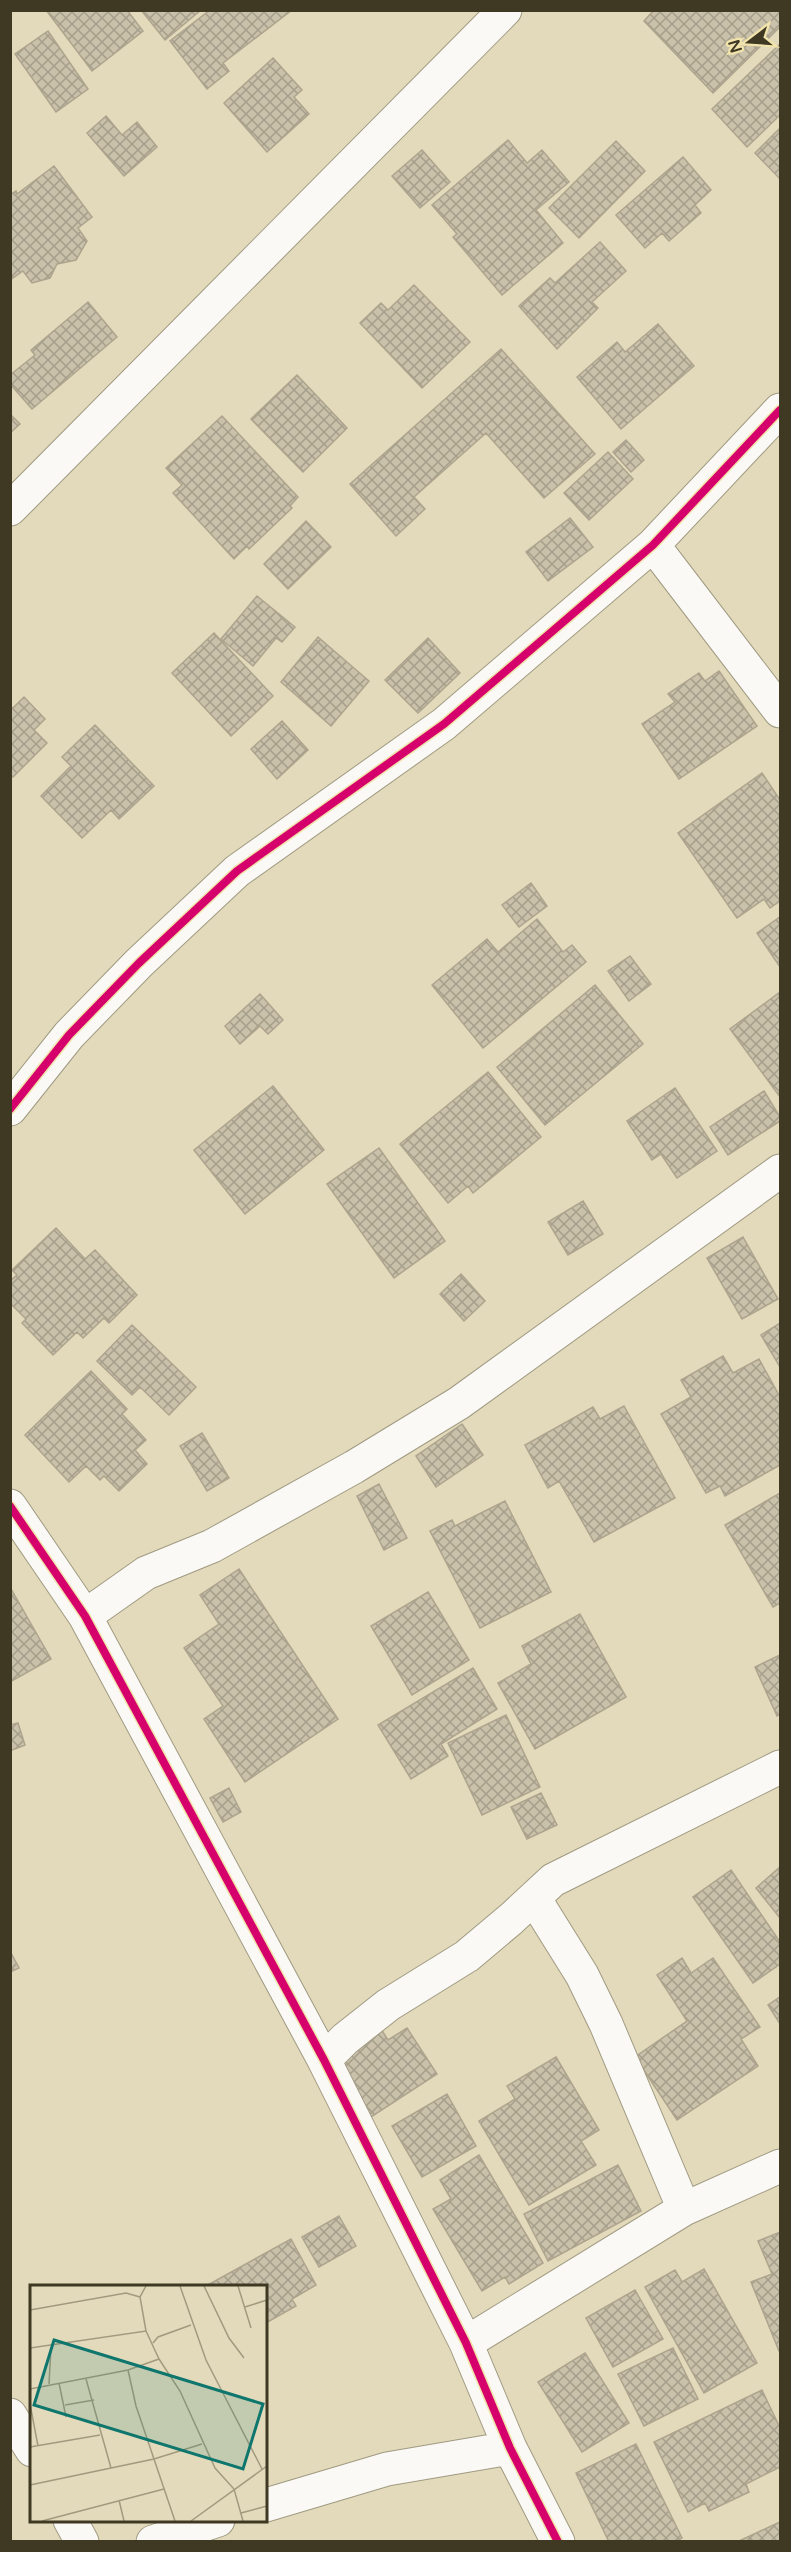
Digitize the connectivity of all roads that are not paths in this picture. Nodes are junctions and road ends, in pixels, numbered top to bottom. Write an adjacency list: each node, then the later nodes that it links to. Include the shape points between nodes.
1 (505, 10): 3 (street)
2 (780, 410): 4 (street)
3 (10, 509)
4 (653, 545): 5 (street); 6 (street, via 444,724 237,871 69,1035)
5 (780, 711)
6 (10, 1109)
7 (780, 1171): 9 (street, via 459,1403 222,1541 146,1574)
8 (10, 1506): 9 (street)
9 (85, 1616): 12 (street)
10 (780, 1767): 11 (street, via 553,1880)
11 (534, 1898): 12 (street, via 467,1956 388,2005); 14 (street, via 602,2014)
12 (324, 2060): 15 (street)
13 (780, 2166): 14 (street)
14 (684, 2209): 15 (street)
15 (466, 2343): 18 (street)
16 (10, 2415): 17 (street)
17 (30, 2447)
18 (510, 2448): 19 (street, via 387,2469); 24 (street)
19 (267, 2505)
20 (71, 2522): 22 (street)
21 (212, 2522): 23 (street)
22 (82, 2541)
23 (153, 2541)
24 (558, 2541)

